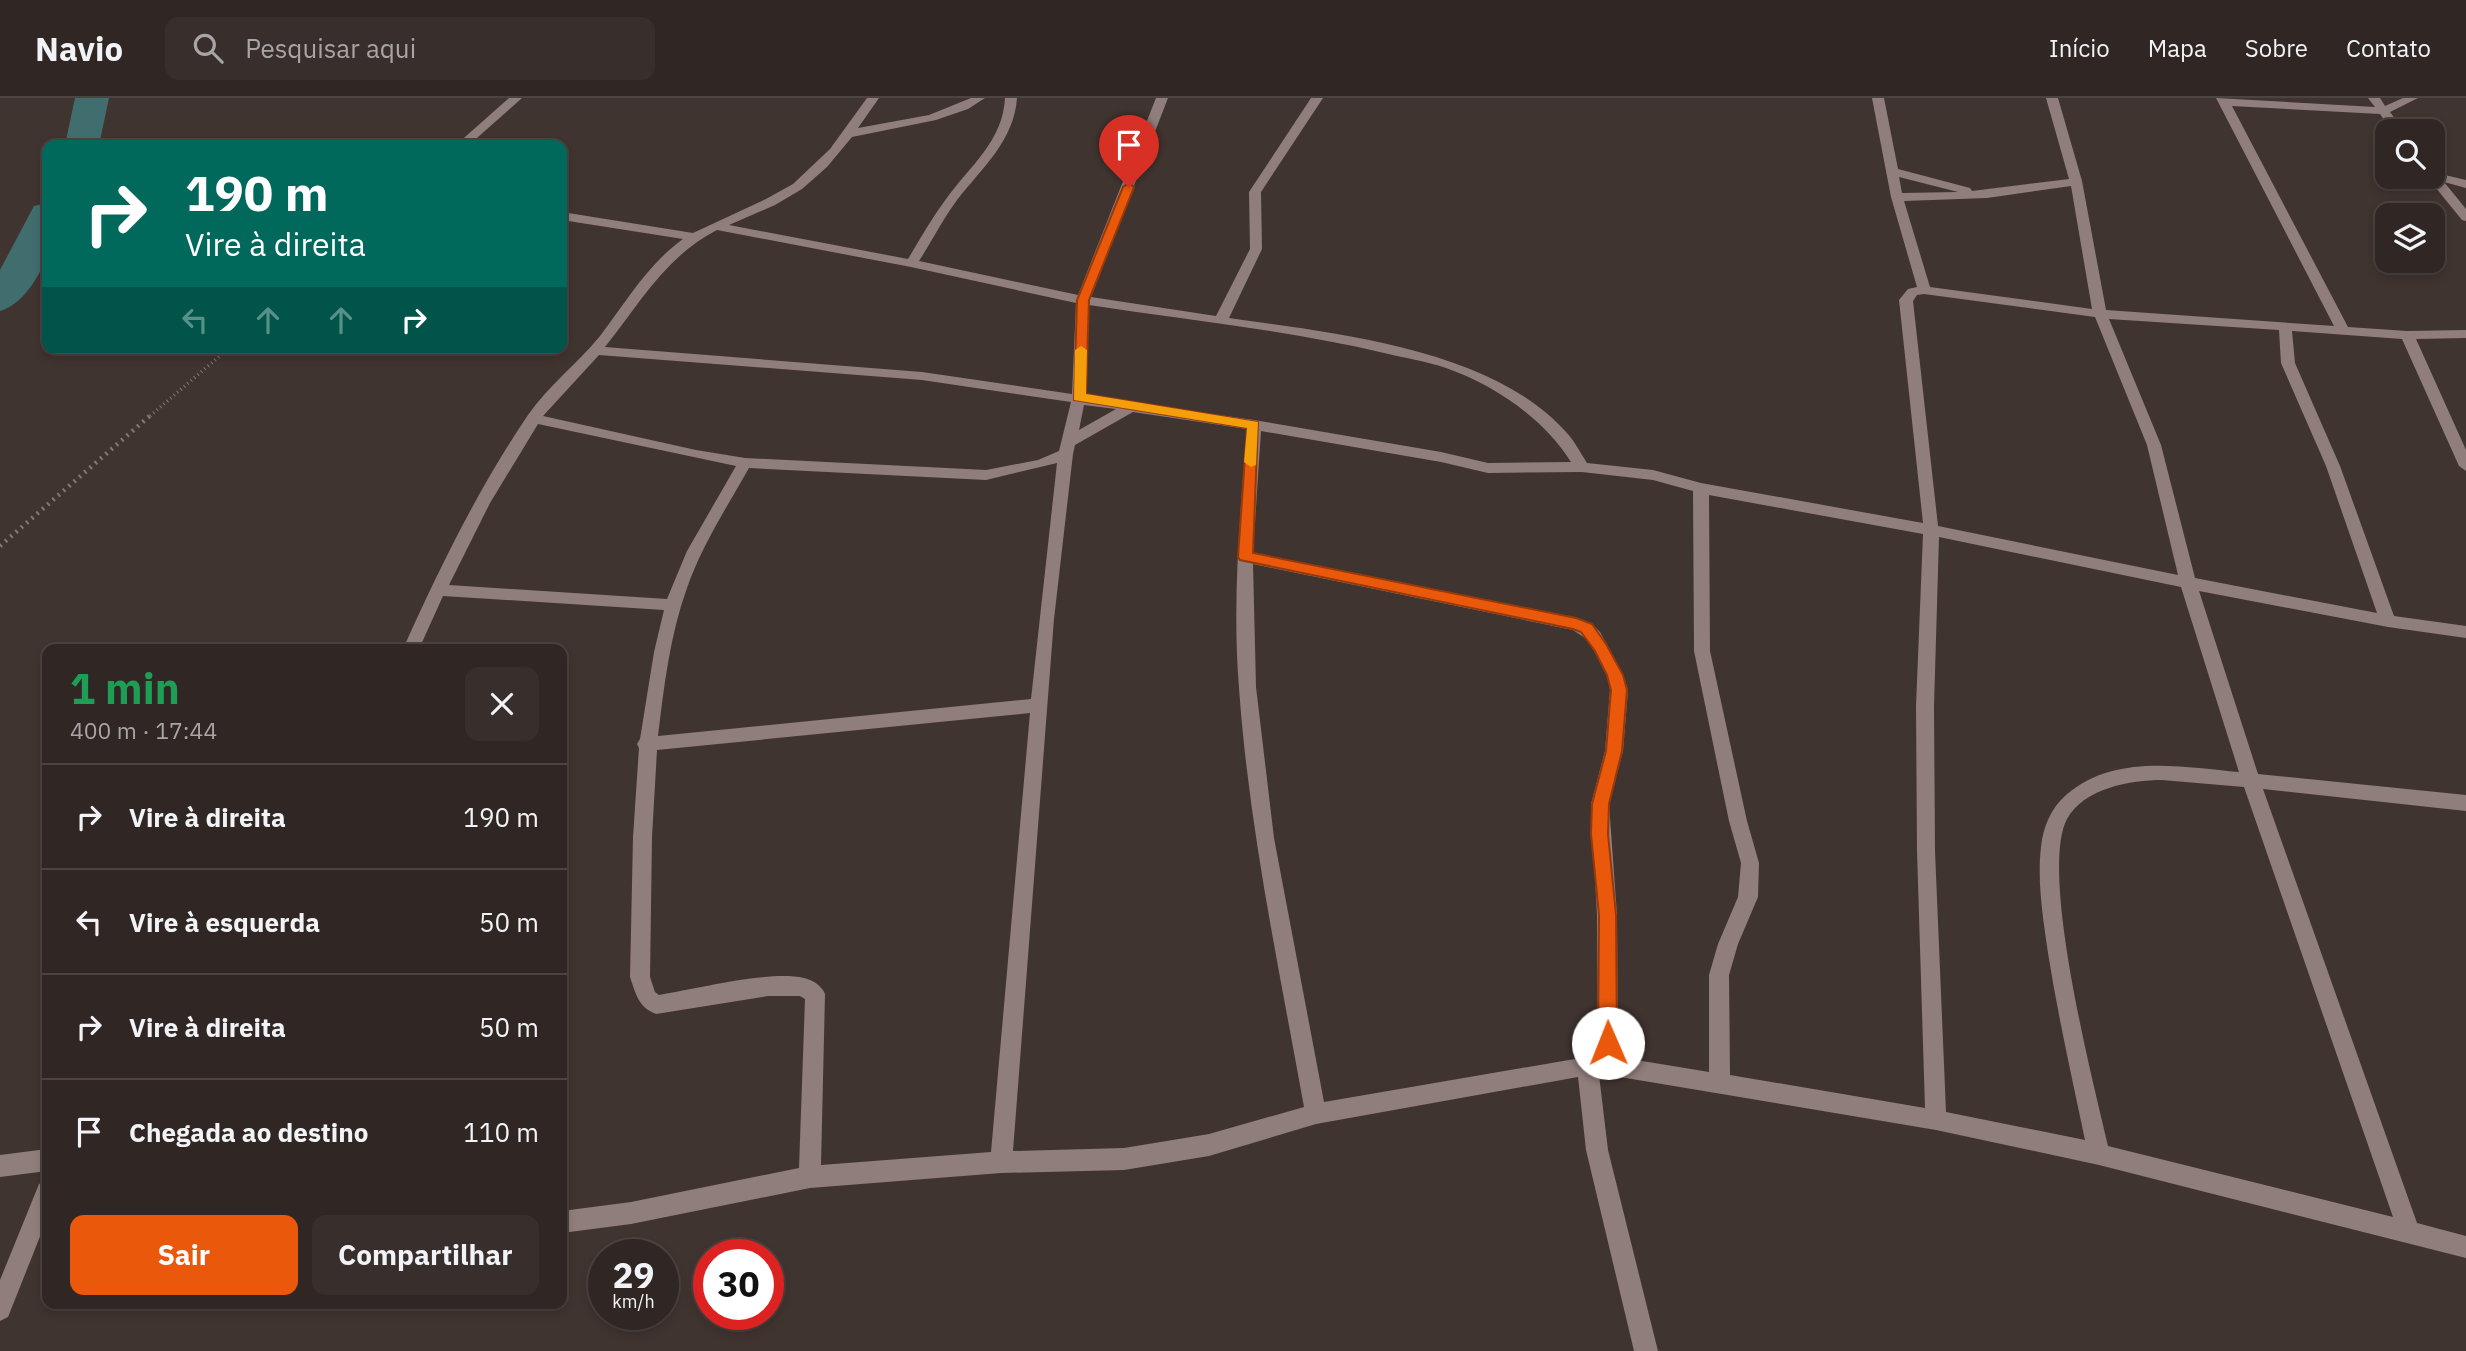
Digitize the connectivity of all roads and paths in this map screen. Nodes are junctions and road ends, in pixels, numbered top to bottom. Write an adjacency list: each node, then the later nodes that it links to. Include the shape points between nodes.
1 (516, 98): 17 (street)
2 (873, 98): 12 (street)
3 (979, 98): 15 (street, via 939,117)
4 (1011, 98): 29 (street, via 1003,132)
5 (1162, 98): 31 (street)
6 (1317, 98): 33 (street, via 1255,192 1256,249)
7 (1878, 98): 18 (street)
8 (2052, 98): 20 (street)
9 (2374, 98): 13 (street)
10 (2412, 98): 13 (street)
11 (2223, 100): 13 (street); 35 (street)
12 (866, 109): 15 (street); 16 (street)
13 (2382, 111): 14 (street)
14 (2388, 119)
15 (891, 124): 16 (street)
16 (848, 134): 27 (street, via 804,183)
17 (468, 140)
18 (1892, 171): 23 (street); 24 (street)
19 (2445, 178): 21 (street)
20 (2076, 181): 23 (street); 32 (street)
21 (2466, 184)
22 (2444, 189): 26 (street)
23 (1979, 195): 24 (street)
24 (1897, 197): 30 (street)
25 (567, 217): 28 (street)
26 (2466, 217)
27 (715, 226): 28 (street); 29 (street)
28 (695, 237): 38 (street, via 675,251)
29 (911, 263): 31 (street)
30 (1924, 290): 32 (street); 49 (street, via 1913,292 1906,300)
31 (1083, 300): 33 (street); 40 (street)
32 (2100, 314): 34 (street); 52 (street, via 2154,445)
33 (1221, 320): 47 (street, via 1339,338 1451,365 1539,414 1562,436)
34 (2285, 326): 35 (street); 55 (street, via 2288,363 2333,466)
35 (2342, 329): 37 (street)
36 (2466, 334): 37 (street)
37 (2407, 335): 46 (street)
38 (595, 350): 40 (street, via 922,376); 42 (street)
39 (222, 354): 50 (path)
40 (1079, 397): 41 (street); 44 (street)
41 (1132, 406): 43 (street); 44 (street)
42 (534, 418): 45 (street); 53 (street)
43 (1254, 425): 47 (street, via 1488,468); 51 (street)
44 (1069, 447): 45 (street, via 1041,464 986,475); 58 (street)
45 (745, 463): 54 (street)
46 (2466, 466)
47 (1582, 467): 48 (street, via 1653,475)
48 (1701, 488): 49 (street); 63 (street, via 1702,651 1750,863 1748,897 1719,975)
49 (1931, 530): 52 (street); 65 (street, via 1926,851)
50 (0, 546)
51 (1245, 557): 62 (street, via 1576,624 1594,636 1619,690 1614,751 1600,804 1607,915); 64 (street, via 1247,687 1263,824)
52 (2188, 583): 55 (street); 60 (street)
53 (437, 590): 54 (street); 57 (street)
54 (673, 604): 59 (street)
55 (2388, 621): 56 (street)
56 (2466, 632)
57 (413, 644)
58 (1039, 705): 59 (street); 68 (street)
59 (646, 744): 70 (street, via 640,977 647,998 656,1005 768,987 803,987 815,994)
60 (2251, 780): 61 (street); 66 (street, via 2145,773 2109,779 2081,793 2057,819 2048,860 2060,962); 73 (street)
61 (2466, 803)
62 (1598, 1065): 63 (street); 64 (street); 76 (street, via 1597,1150)
63 (1720, 1084): 65 (street)
64 (1316, 1114): 68 (street, via 1209,1145 1124,1159)
65 (1936, 1120): 66 (street)
66 (2099, 1154): 73 (street)
67 (42, 1161): 69 (street)
68 (1001, 1162): 70 (street)
69 (0, 1166)
70 (810, 1177): 72 (street)
71 (42, 1204): 75 (street)
72 (567, 1221)
73 (2409, 1232): 74 (street)
74 (2466, 1247)
75 (0, 1309)
76 (1646, 1351)

